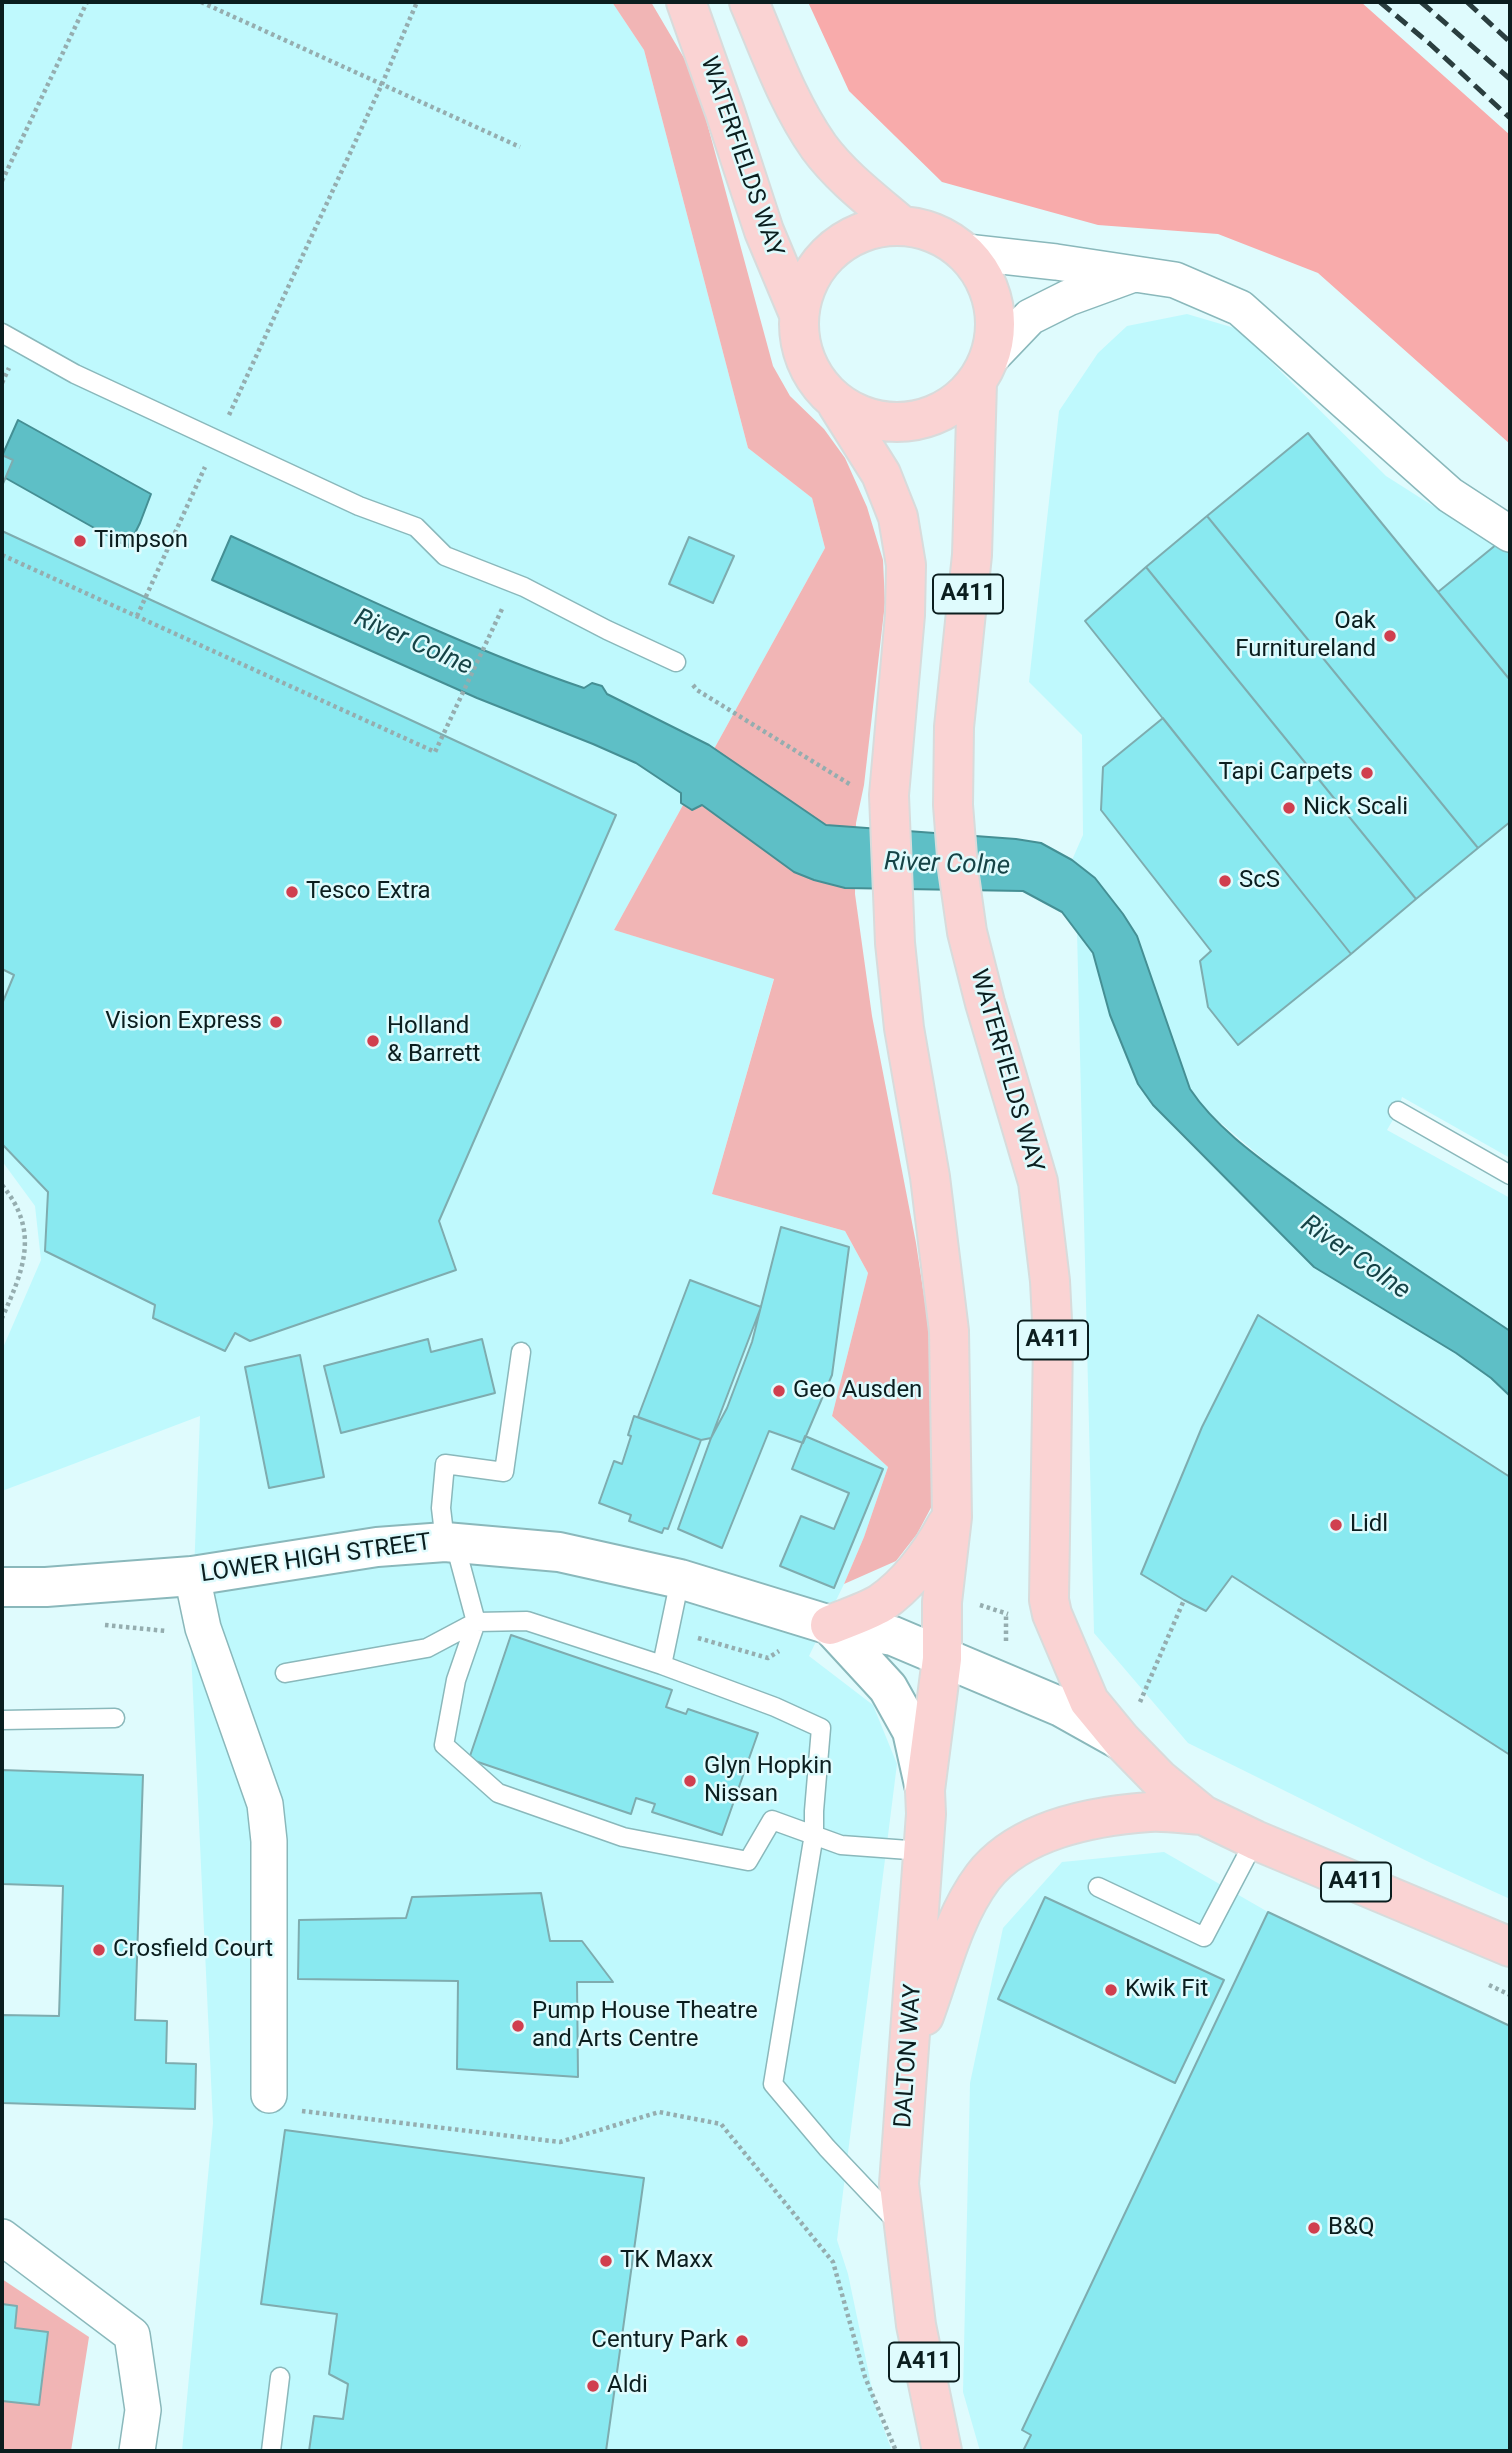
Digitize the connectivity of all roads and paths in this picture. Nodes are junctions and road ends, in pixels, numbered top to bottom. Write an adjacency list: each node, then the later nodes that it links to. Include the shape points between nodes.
1 (87, 2): 8 (path)
2 (201, 2): 6 (path)
3 (417, 2): 6 (path)
4 (749, 2): 9 (main road, via 790,99 820,148 860,191)
5 (687, 11): 12 (main road, WATERFIELDS WAY, via 764,231)
6 (382, 83): 7 (path); 16 (path)
7 (520, 148)
8 (2, 181)
9 (901, 225): 10 (main road, via 935,232); 12 (main road, via 856,233 822,258 806,283)
10 (966, 252): 11 (street); 14 (main road, via 987,282 995,309 995,342)
11 (1135, 274): 14 (street, via 1030,317); 17 (street, via 1175,280 1240,308 1450,495)
12 (798, 312): 15 (main road, via 798,340 813,378)
13 (2, 333): 16 (lane, via 75,374)
14 (981, 373): 15 (main road, via 953,406 928,419 902,424 863,418); 45 (main road, WATERFIELDS WAY / A411, via 972,555 954,727 958,869 967,932 985,1003 1038,1182 1053,1340 1049,1600 1089,1701)
15 (837, 404): 22 (main road, A411, via 881,474 898,517 906,565)
16 (218, 439): 19 (lane, via 359,506 416,527 445,556); 20 (path)
17 (1510, 534)
18 (2, 555): 20 (path)
19 (513, 583): 20 (path, via 435,752); 21 (lane)
20 (137, 616)
21 (676, 662): 22 (path, via 696,690 862,792)
22 (889, 802): 28 (main road, A411, via 904,1028 950,1331)
23 (1398, 1111): 24 (lane)
24 (1510, 1175)
25 (2, 1185): 26 (path, via 15,1201 26,1236 20,1276)
26 (2, 1318)
27 (521, 1352): 29 (lane, via 504,1472 445,1464 441,1508)
28 (952, 1517): 38 (main road, via 901,1587 879,1604); 40 (main road, A411, via 942,1602)
29 (450, 1543): 30 (street, LOWER HIGH STREET, via 377,1547); 31 (street, LOWER HIGH STREET, via 559,1552); 36 (lane)
30 (192, 1577): 32 (street, LOWER HIGH STREET); 54 (street, via 203,1628 265,1804)
31 (680, 1578): 38 (street, LOWER HIGH STREET); 41 (lane)
32 (2, 1587)
33 (1184, 1600): 45 (path)
34 (972, 1602): 35 (path)
35 (1017, 1614)
36 (476, 1622): 41 (lane, via 527,1621); 42 (lane, via 427,1648); 48 (lane, via 456,1680 444,1745 498,1793 623,1837 748,1861 772,1820)
37 (102, 1625): 39 (path)
38 (830, 1625): 40 (street, LOWER HIGH STREET, via 893,1636); 46 (street, LOWER HIGH STREET, via 888,1688 912,1731)
39 (170, 1632)
40 (942, 1658): 45 (street, LOWER HIGH STREET, via 1061,1707); 46 (main road, DALTON WAY / A411)
41 (662, 1665): 48 (lane, via 821,1728)
42 (285, 1673)
43 (115, 1718): 44 (lane)
44 (2, 1720)
45 (1128, 1728): 47 (main road, LOWER HIGH STREET / A411, via 1159,1779)
46 (925, 1790): 50 (main road, DALTON WAY / A411)
47 (1203, 1815): 49 (main road, LOWER HIGH STREET / A411); 53 (main road, A411, via 1150,1812 1078,1822 1010,1851 984,1877 962,1912)
48 (814, 1834): 50 (lane, via 841,1844); 55 (lane, via 773,2084)
49 (1255, 1840): 51 (lane, via 1204,1937); 52 (main road, LOWER HIGH STREET / A411)
50 (922, 1852): 53 (main road, DALTON WAY / A411)
51 (1098, 1887)
52 (1510, 1947)
53 (910, 2054): 55 (main road, DALTON WAY / A411, via 899,2184)
54 (269, 2095): 60 (path, via 290,2110 561,2142 659,2112 721,2124 833,2262 865,2377)
55 (904, 2228): 61 (main road, DALTON WAY / A411, via 916,2325)
56 (2, 2237): 58 (street, via 132,2335 143,2410)
57 (281, 2376): 59 (lane)
58 (137, 2451)
59 (271, 2451)
60 (896, 2451)
61 (942, 2451)

